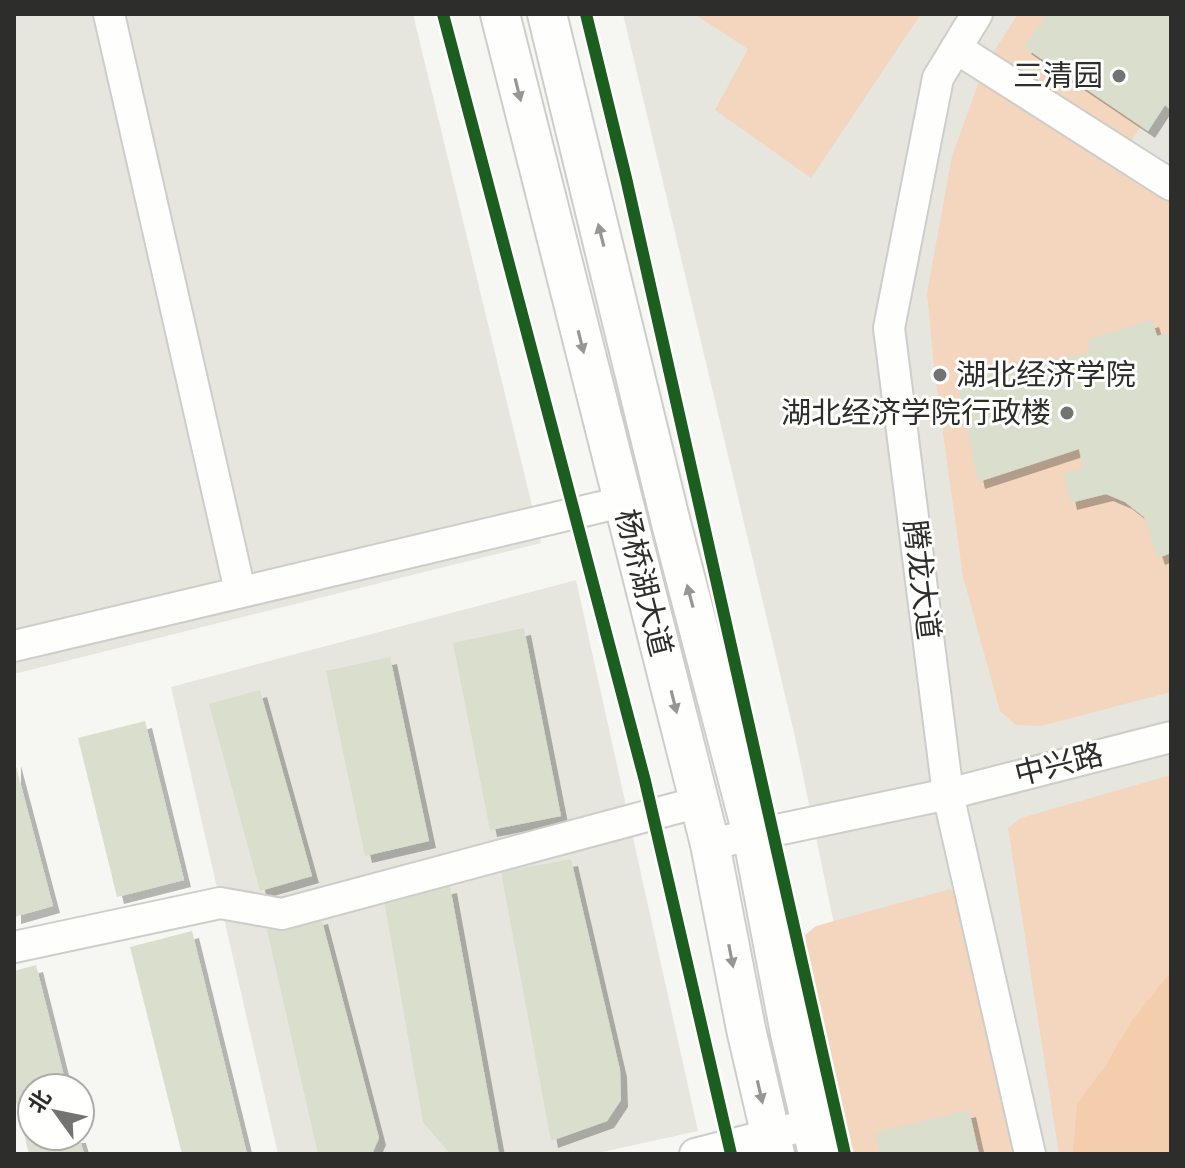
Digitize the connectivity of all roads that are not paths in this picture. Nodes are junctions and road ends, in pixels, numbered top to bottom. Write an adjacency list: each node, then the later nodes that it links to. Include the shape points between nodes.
1 (109, 14): 8 (street)
2 (500, 14): 7 (main road, 杨桥湖大道, one-way to 7)
3 (547, 14): 13 (main road, 杨桥湖大道, one-way to 3)
4 (977, 14): 5 (street, 腾龙大道)
5 (956, 48): 6 (street); 11 (street, 腾龙大道, via 938,78 889,328)
6 (1171, 185)
7 (622, 502): 8 (street); 12 (main road, 杨桥湖大道, one-way to 12)
8 (240, 591): 9 (street)
9 (14, 646)
10 (1171, 737): 11 (street, 中兴路)
11 (948, 794): 13 (street, 中兴路); 19 (street, 腾龙大道)
12 (699, 802): 14 (main road, 杨桥湖大道); 15 (street, via 282,914 220,903)
13 (752, 834): 14 (street, 中兴路); 16 (main road, 杨桥湖大道)
14 (710, 844): 17 (main road, 杨桥湖大道, one-way to 17)
15 (14, 947)
16 (814, 1139): 17 (street)
17 (772, 1144): 18 (street)
18 (695, 1154)
19 (1030, 1154)

